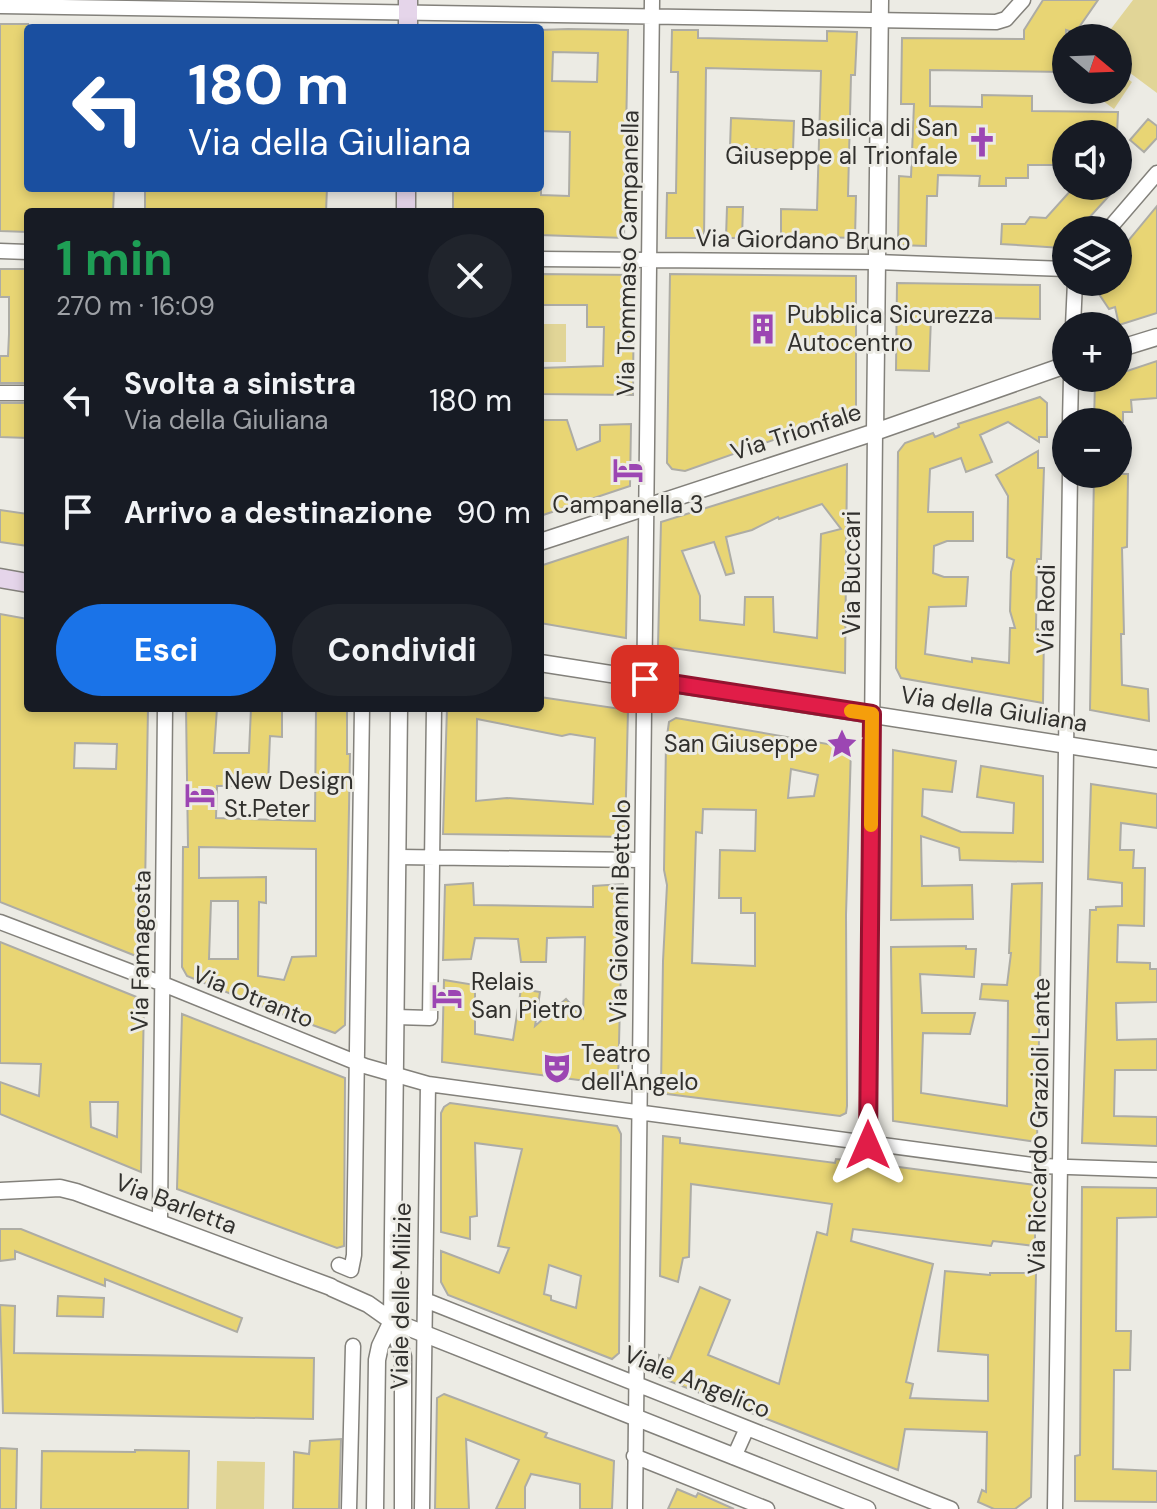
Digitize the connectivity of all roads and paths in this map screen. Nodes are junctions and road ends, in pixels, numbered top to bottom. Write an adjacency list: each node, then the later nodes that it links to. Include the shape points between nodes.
1 (880, 0): 8 (street)
2 (1023, 0): 8 (street, via 1002,21)
3 (95, 3): 4 (street); 5 (street)
4 (162, 4): 7 (street)
5 (0, 6)
6 (652, 7): 7 (street); 8 (street); 14 (street, Via Tommaso Campanella)
7 (408, 13)
8 (880, 19): 15 (street)
9 (1157, 173): 10 (street)
10 (1120, 216)
11 (0, 251): 12 (street)
12 (24, 252)
13 (544, 259): 14 (street, Via Giordano Bruno)
14 (650, 259): 15 (street, Via Giordano Bruno); 24 (street, Via Tommaso Campanella)
15 (876, 262): 16 (street, Via Giordano Bruno); 22 (street)
16 (1052, 268)
17 (1157, 337): 18 (street)
18 (1132, 345)
19 (1052, 370): 22 (street, Via Trionfale)
20 (0, 393): 21 (street)
21 (24, 393)
22 (875, 432): 24 (street, Via Trionfale); 34 (street, Via Buccari)
23 (1070, 488): 35 (street, Via Rodi)
24 (647, 506): 25 (street, Via Trionfale); 29 (street, Via Tommaso Campanella)
25 (544, 541)
26 (0, 578): 27 (main road)
27 (24, 582)
28 (544, 664): 29 (street, Via della Giuliana)
29 (645, 679): 34 (street, Via della Giuliana); 39 (street, Via Giovanni Bettolo)
30 (165, 712): 41 (street, Via Famagosta)
31 (362, 712): 43 (street, Viale delle Milizie)
32 (399, 712): 37 (street, Viale delle Milizie)
33 (434, 712): 38 (street)
34 (872, 714): 35 (street, Via della Giuliana); 47 (street, Via Buccari)
35 (1067, 745): 36 (street, Via della Giuliana); 48 (street, Via Riccardo Grazioli Lante)
36 (1157, 759)
37 (398, 857): 38 (street); 42 (street, Viale delle Milizie)
38 (433, 857): 39 (street); 42 (street, via 430,1018)
39 (641, 860): 46 (street, Via Giovanni Bettolo)
40 (0, 922): 41 (street, Via Otranto)
41 (163, 984): 43 (street, Via Otranto); 51 (street, Via Famagosta)
42 (396, 1017): 44 (street, Viale delle Milizie)
43 (356, 1062): 44 (street); 53 (street, Viale delle Milizie, via 354,1255)
44 (395, 1075): 45 (street); 55 (street, Viale delle Milizie)
45 (428, 1084): 46 (street); 54 (street, Viale delle Milizie)
46 (639, 1112): 47 (street); 58 (street, Via Giovanni Bettolo)
47 (868, 1145): 48 (street)
48 (1061, 1168): 49 (street); 73 (street, Via Riccardo Grazioli Lante)
49 (1157, 1170)
50 (0, 1191): 55 (street, Via Barletta, via 76,1192 331,1288)
51 (160, 1195): 52 (street, Via Barletta)
52 (160, 1217)
53 (345, 1267)
54 (425, 1300): 56 (street, Viale delle Milizie); 58 (street, Viale Angelico)
55 (392, 1321): 56 (street, Via Barletta); 62 (street, Viale delle Milizie, via 377,1360); 65 (street, Viale delle Milizie, via 403,1357)
56 (425, 1334): 59 (street); 68 (street, Viale delle Milizie)
57 (353, 1346): 61 (street, Viale delle Milizie)
58 (635, 1383): 59 (street, Via Giovanni Bettolo); 60 (street, Viale Angelico)
59 (635, 1418): 63 (street, Via Giovanni Bettolo); 64 (street)
60 (747, 1428): 64 (street); 72 (street, Viale Angelico)
61 (349, 1433): 62 (street); 66 (street, Viale delle Milizie)
62 (376, 1434): 67 (street, Viale delle Milizie)
63 (634, 1456): 69 (street, Via Giovanni Bettolo); 70 (street)
64 (734, 1457): 71 (street)
65 (403, 1508): 68 (street, Viale delle Milizie)
66 (349, 1509)
67 (375, 1509)
68 (422, 1509)
69 (635, 1509)
70 (767, 1509)
71 (867, 1509)
72 (951, 1509)
73 (1055, 1509)

